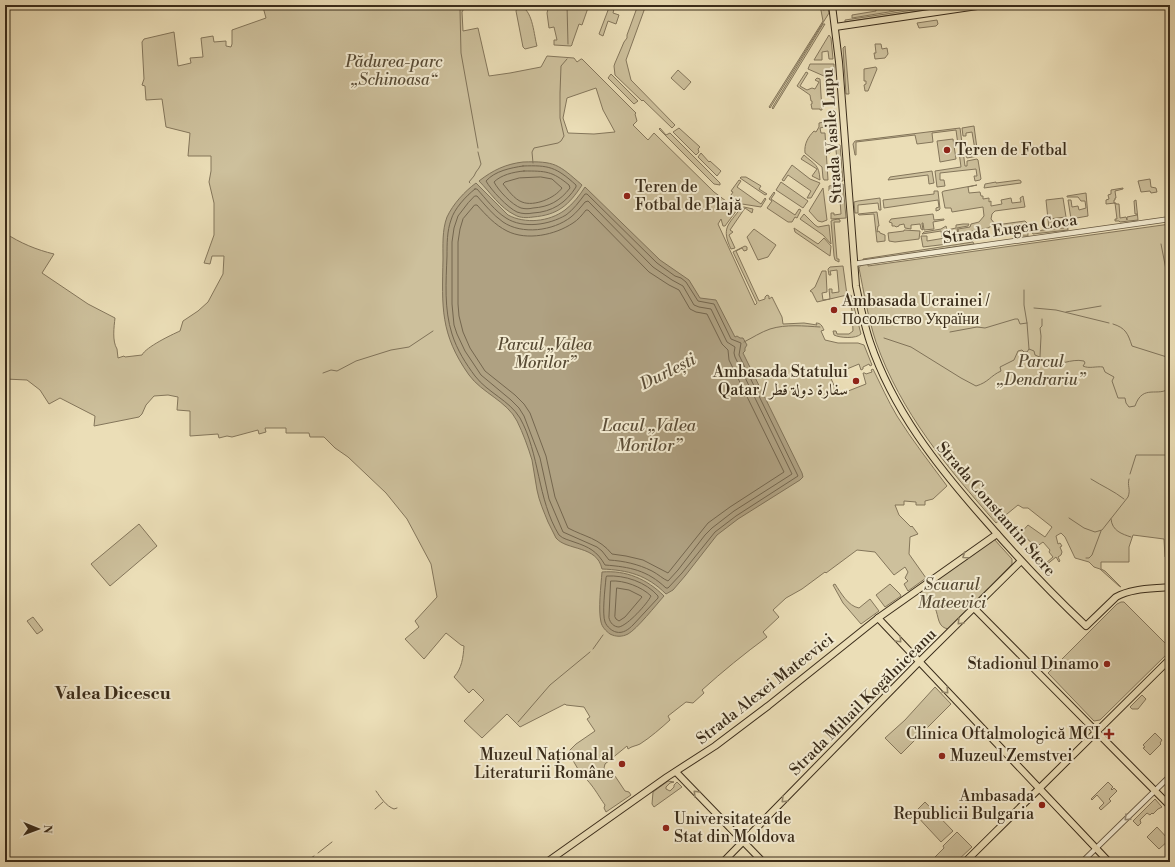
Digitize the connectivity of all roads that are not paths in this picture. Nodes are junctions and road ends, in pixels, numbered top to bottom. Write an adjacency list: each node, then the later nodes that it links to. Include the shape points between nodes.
1 (832, 5): 3 (main road, Strada Vasile Lupu)
2 (984, 5): 3 (main road)
3 (835, 27): 5 (main road, Strada Vasile Lupu)
4 (1170, 219): 5 (street, Strada Eugen Coca)
5 (854, 264): 6 (main road, Strada Constantin Stere, via 866,331 892,394 927,450)
6 (998, 534): 7 (main road, Strada Constantin Stere); 10 (main road, Strada Alexei Mateevici, one-way to 10)
7 (1021, 561): 8 (main road, Strada Constantin Stere, via 1086,626 1121,594); 9 (main road, Strada Mihail Kogălniceanu)
8 (1170, 588)
9 (974, 608): 12 (main road, Strada Mihail Kogălniceanu, one-way to 12); 13 (main road)
10 (878, 618): 12 (main road, one-way to 12); 14 (main road, Strada Alexei Mateevici, via 744,725)
11 (1170, 659): 13 (main road)
12 (920, 662): 16 (main road, one-way to 16); 19 (main road, Strada Mihail Kogălniceanu, one-way to 19)
13 (1097, 732): 16 (main road); 17 (main road)
14 (676, 772): 19 (main road, one-way to 14); 21 (main road, Strada Alexei Mateevici)
15 (1170, 776): 17 (street)
16 (1039, 789): 20 (main road); 24 (main road)
17 (1155, 791): 18 (main road); 20 (street, one-way to 20)
18 (1170, 806)
19 (743, 841): 22 (main road, Strada Mihail Kogălniceanu); 23 (main road)
20 (1096, 848): 25 (street); 26 (main road)
21 (547, 862)
22 (724, 862)
23 (763, 862)
24 (965, 862)
25 (1082, 862)
26 (1109, 862)

